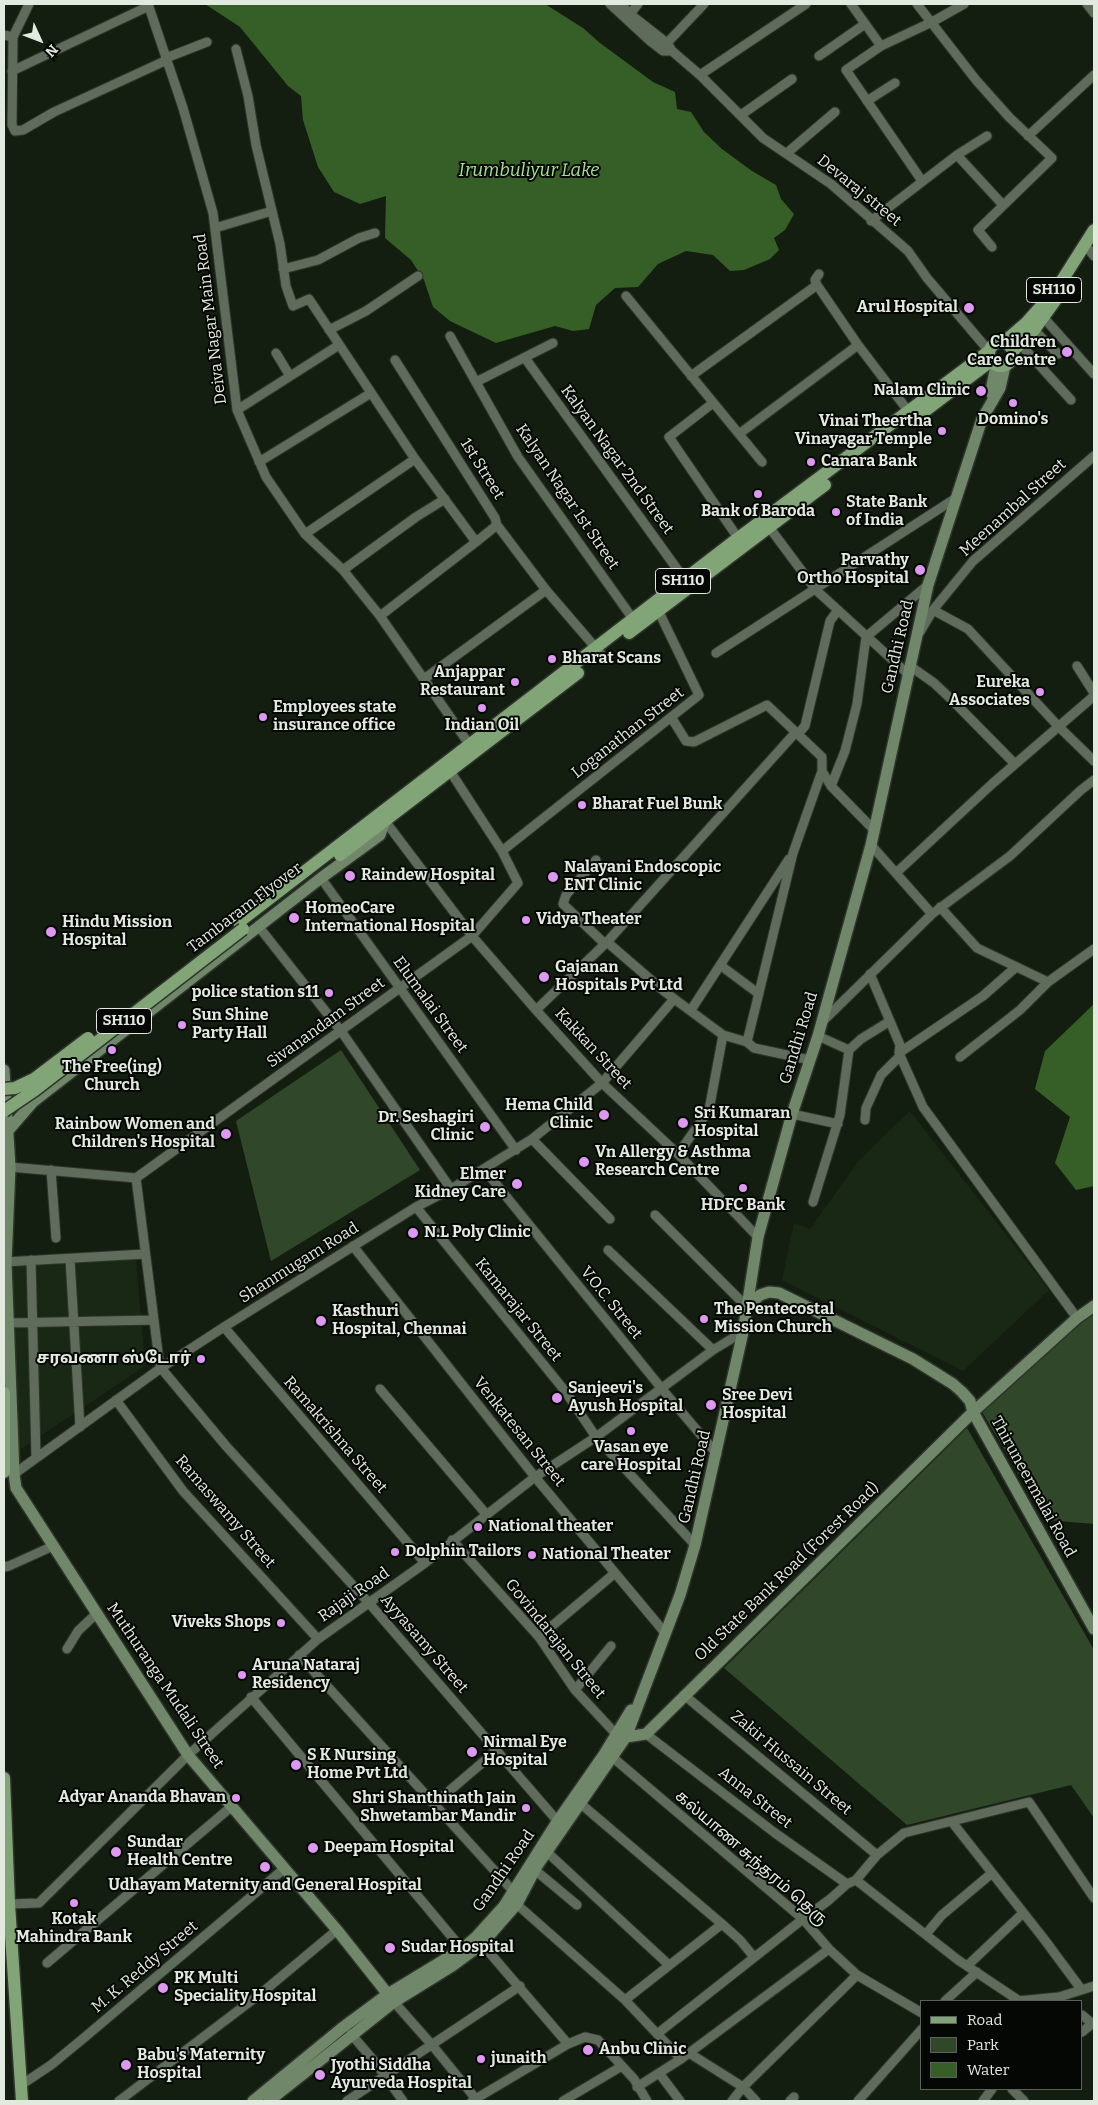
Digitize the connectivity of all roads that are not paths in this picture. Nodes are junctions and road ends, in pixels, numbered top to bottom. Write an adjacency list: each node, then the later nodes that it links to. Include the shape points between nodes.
1 (30, 4): 16 (street)
2 (610, 4): 19 (street, Devaraj street, via 663,51)
3 (621, 4): 13 (street, Devaraj street)
4 (638, 4): 13 (street)
5 (704, 4): 19 (street)
6 (806, 4): 24 (street)
7 (850, 4): 15 (street)
8 (917, 4): 14 (street)
9 (964, 4): 14 (street)
10 (1087, 4): 12 (street)
11 (149, 5): 22 (street, Deiva Nagar Main Road); 23 (street)
12 (1094, 13)
13 (630, 14): 19 (street, Devaraj street)
14 (932, 22): 18 (street); 32 (street, via 976,80)
15 (865, 24): 18 (street); 21 (street)
16 (8, 36): 23 (street)
17 (208, 42): 22 (street)
18 (881, 46): 28 (street, via 846,70)
19 (669, 47): 24 (street, Devaraj street)
20 (236, 49): 37 (street)
21 (819, 56)
22 (167, 59): 23 (street, via 18,131 13,130 12,125); 39 (street, Deiva Nagar Main Road)
23 (12, 71)
24 (700, 75): 30 (street, Devaraj street)
25 (1094, 75): 32 (street)
26 (792, 80): 30 (street)
27 (895, 83): 28 (street)
28 (867, 101): 35 (street)
29 (835, 112): 33 (street)
30 (741, 115): 33 (street, Devaraj street, via 762,138)
31 (986, 136): 34 (street)
32 (1028, 136): 36 (street, via 1052,158)
33 (787, 153): 38 (street, Devaraj street, via 831,184)
34 (957, 155): 35 (street); 36 (street)
35 (922, 181): 38 (street)
36 (1003, 206): 42 (street, via 978,230)
37 (272, 211): 39 (street); 44 (street)
38 (871, 221): 61 (street, Devaraj street, via 908,251)
39 (215, 228): 69 (street, Deiva Nagar Main Road)
40 (1094, 230): 43 (main road, SH110)
41 (375, 233): 44 (street, via 318,260)
42 (992, 247)
43 (1091, 248): 49 (main road, SH110); 56 (main road, SH110, via 1026,323)
44 (283, 269): 50 (street, via 293,306 309,299)
45 (819, 274): 47 (street, via 815,280)
46 (418, 276): 50 (street, via 366,311)
47 (817, 285): 54 (street); 64 (street)
48 (626, 296): 64 (street)
49 (1044, 318): 51 (main road, SH110); 62 (street)
50 (329, 330): 55 (street)
51 (1034, 330): 56 (main road, SH110); 58 (street)
52 (450, 336): 65 (street, Kalyan Nagar 1st Street)
53 (553, 344): 59 (street)
54 (858, 344): 70 (street); 71 (street)
55 (339, 345): 63 (street); 66 (street)
56 (1013, 346): 61 (main road, via 1012,361); 61 (main road, via 993,345); 67 (street)
57 (276, 353): 63 (street)
58 (1058, 354)
59 (525, 358): 65 (street); 84 (street, Kalyan Nagar 2nd Street)
60 (395, 360): 78 (street, 1st Street)
61 (995, 361): 70 (main road, SH110); 76 (main road, Gandhi Road, via 1000,388 982,418); 79 (main road, SH110)
62 (1094, 374)
63 (290, 376): 69 (street)
64 (691, 376): 68 (street)
65 (476, 382): 92 (street, Kalyan Nagar 1st Street, via 518,457)
66 (371, 393): 73 (street); 74 (street)
67 (1071, 400)
68 (713, 403): 71 (street); 81 (street, via 668,437)
69 (237, 410): 74 (street, Deiva Nagar Main Road)
70 (909, 412): 81 (main road, SH110)
71 (739, 434): 75 (street)
72 (1094, 456): 89 (street, Meenambal Street, via 973,561)
73 (416, 459): 77 (street); 80 (street)
74 (259, 462): 80 (street, Deiva Nagar Main Road)
75 (762, 462)
76 (956, 498): 85 (main road, Gandhi Road); 87 (street)
77 (445, 499): 82 (street); 83 (street)
78 (497, 525): 82 (street); 86 (street, 1st Street)
79 (769, 527): 87 (street); 90 (main road, SH110)
80 (305, 534): 83 (street, Deiva Nagar Main Road)
81 (738, 538): 84 (main road, SH110)
82 (476, 542): 91 (street)
83 (343, 570): 91 (street, Deiva Nagar Main Road)
84 (685, 580): 92 (main road, SH110)
85 (928, 585): 93 (main road, Gandhi Road); 94 (street)
86 (546, 590): 95 (street, 1st Street); 99 (street)
87 (816, 590): 88 (street); 96 (street)
88 (838, 610): 94 (street); 103 (street, via 830,621 805,726)
89 (933, 610): 93 (street, Meenambal Street); 102 (street, via 968,628)
90 (658, 612): 95 (main road, SH110); 101 (street, Loganathan Street, via 699,695)
91 (380, 616): 99 (street, Deiva Nagar Main Road)
92 (633, 620): 95 (main road, SH110)
93 (919, 633): 98 (main road, Gandhi Road)
94 (866, 637): 98 (street); 110 (street, via 857,704)
95 (599, 651): 104 (main road, SH110); 107 (main road, SH110)
96 (716, 653)
97 (1077, 666): 100 (street)
98 (909, 670): 106 (street, via 934,682); 112 (main road, Gandhi Road)
99 (424, 679): 104 (street, Deiva Nagar Main Road)
100 (1094, 695): 102 (street)
101 (671, 717): 103 (street, via 686,741 694,742 767,705); 114 (street, Loganathan Street)
102 (1059, 727): 105 (street); 106 (street)
103 (797, 733): 108 (street, via 822,757); 123 (street)
104 (469, 744): 111 (main road, SH110)
105 (1094, 760)
106 (1015, 764): 117 (street)
107 (450, 771): 111 (main road, SH110); 114 (street, Sivanandam Street)
108 (822, 771): 110 (street); 115 (street)
109 (1094, 780): 119 (street, via 1010,856)
110 (832, 786): 112 (street)
111 (378, 821): 118 (main road, via 380,835); 122 (street, Kakkan Street); 146 (main road, Tambaram Flyover / SH110, bridge, via 34,1080); 147 (main road, Tambaram Flyover / SH110, bridge, via 43,1084)
112 (875, 831): 113 (main road, Gandhi Road)
113 (871, 845): 117 (street); 135 (main road, Gandhi Road)
114 (502, 851): 122 (street, Sivanandam Street, via 518,883)
115 (793, 853): 125 (street); 130 (street)
116 (596, 860): 123 (street, via 566,895 563,904)
117 (896, 873): 120 (street)
118 (321, 878): 121 (main road); 129 (street, Elumalai Street)
119 (940, 907): 120 (street); 126 (street, via 977,948)
120 (932, 914): 127 (street)
121 (259, 927): 136 (street); 151 (main road, via 34,1102)
122 (472, 936): 129 (street, Sivanandam Street); 132 (street, Kakkan Street)
123 (606, 943): 131 (street); 132 (street)
124 (1094, 948): 128 (street)
125 (720, 965): 130 (street); 133 (street)
126 (1016, 967): 128 (street); 141 (street, via 983,996)
127 (870, 974): 134 (street); 135 (street)
128 (1048, 982): 142 (street, via 1020,1010)
129 (400, 989): 136 (street, Sivanandam Street); 153 (street, Elumalai Street)
130 (759, 994): 139 (street)
131 (674, 999): 133 (street); 145 (street, Shanmugam Road)
132 (536, 1010): 145 (street, Kakkan Street)
133 (691, 1010): 137 (street)
134 (890, 1021): 140 (street, via 860,1039); 141 (street, via 900,1045)
135 (822, 1023): 138 (main road, Gandhi Road)
136 (341, 1031): 158 (street, Sivanandam Street); 159 (street)
137 (723, 1035): 139 (street); 154 (street, via 709,1110)
138 (818, 1036): 140 (street); 143 (main road, Gandhi Road)
139 (747, 1042): 143 (street, via 754,1048)
140 (849, 1050): 150 (street)
141 (900, 1055): 149 (street, via 881,1075 866,1108); 174 (street, via 923,1107)
142 (960, 1057)
143 (810, 1060): 148 (main road, Gandhi Road)
144 (4, 1070): 151 (main road, Muthuranga Mudali Street)
145 (602, 1083): 152 (street, Shanmugam Road); 154 (street, Kakkan Street)
146 (4, 1089)
147 (4, 1111)
148 (792, 1114): 150 (street); 164 (main road, Gandhi Road)
149 (866, 1120)
150 (838, 1124): 160 (street)
151 (7, 1132): 155 (main road, Muthuranga Mudali Street)
152 (532, 1139): 153 (street, Shanmugam Road); 163 (street)
153 (516, 1150): 156 (street, Shanmugam Road)
154 (678, 1154): 164 (street, Kakkan Street)
155 (10, 1167): 157 (street); 171 (main road, Muthuranga Mudali Street)
156 (484, 1169): 159 (street, Shanmugam Road); 184 (street, V.O.C. Street)
157 (51, 1170): 158 (street); 165 (street)
158 (136, 1178): 168 (street)
159 (451, 1189): 161 (street, Shanmugam Road)
160 (813, 1202)
161 (416, 1207): 166 (street, Shanmugam Road); 189 (street, Kamarajar Street, via 565,1391)
162 (655, 1215): 173 (street)
163 (610, 1219)
164 (758, 1237): 173 (main road, Gandhi Road)
165 (56, 1238)
166 (353, 1246): 179 (street, Shanmugam Road); 193 (street, Venkatesan Street)
167 (608, 1250): 181 (street)
168 (145, 1254): 169 (street); 175 (street)
169 (70, 1259): 170 (street); 176 (street)
170 (31, 1260): 171 (street); 177 (street)
171 (5, 1262): 178 (main road, Muthuranga Mudali Street)
172 (1094, 1306): 174 (main road, Old State Bank Road (Forest Road))
173 (747, 1307): 180 (main road, Gandhi Road); 187 (main road, Thiruneermalai Road, via 760,1295 779,1293 913,1359 957,1388 970,1401)
174 (1077, 1318): 187 (main road, Old State Bank Road (Forest Road))
175 (154, 1320): 176 (street); 182 (street)
176 (74, 1321): 177 (street); 188 (street)
177 (32, 1322): 178 (street); 191 (street)
178 (7, 1323): 192 (main road, Muthuranga Mudali Street)
179 (224, 1327): 182 (street, Shanmugam Road); 198 (street, Ramakrishna Street)
180 (743, 1332): 181 (street, Rajaji Road); 190 (main road, Gandhi Road)
181 (713, 1350): 184 (street, Rajaji Road)
182 (161, 1368): 186 (street, Shanmugam Road); 201 (street, Ayyasamy Street, via 226,1446)
183 (380, 1389): 194 (street)
184 (662, 1389): 189 (street, Rajaji Road); 190 (street, V.O.C. Street)
185 (4, 1394): 192 (main road)
186 (116, 1400): 188 (street, Shanmugam Road); 206 (street, Ramaswamy Street, via 183,1491)
187 (973, 1412): 203 (main road, Thiruneermalai Road); 211 (main road, Old State Bank Road (Forest Road))
188 (80, 1427): 191 (street, Shanmugam Road)
189 (596, 1437): 193 (street, Rajaji Road); 196 (street, Kamarajar Street)
190 (717, 1454): 196 (main road, Gandhi Road)
191 (36, 1456): 192 (street, Shanmugam Road)
192 (9, 1473): 197 (main road, Muthuranga Mudali Street)
193 (535, 1477): 194 (street, Rajaji Road); 200 (street, Venkatesan Street)
194 (486, 1514): 195 (street, Rajaji Road)
195 (452, 1540): 198 (street, Rajaji Road); 205 (street, Govindarajan Street)
196 (695, 1545): 204 (main road, Gandhi Road)
197 (53, 1546): 199 (street); 202 (main road, Muthuranga Mudali Street)
198 (425, 1562): 201 (street, Rajaji Road)
199 (4, 1566)
200 (615, 1573): 204 (street, Venkatesan Street); 205 (street)
201 (370, 1603): 206 (street, Rajaji Road); 215 (street, Ayyasamy Street)
202 (96, 1614): 208 (street, via 78,1631); 216 (main road, Muthuranga Mudali Street)
203 (1094, 1629)
204 (666, 1634): 214 (main road, Gandhi Road)
205 (539, 1637): 210 (street, Govindarajan Street)
206 (318, 1638): 209 (street, Rajaji Road)
207 (611, 1646): 210 (street)
208 (67, 1649)
209 (298, 1655): 212 (street, Rajaji Road); 219 (street)
210 (575, 1690): 214 (street, Govindarajan Street)
211 (684, 1695): 213 (main road, Old State Bank Road (Forest Road)); 225 (street, Zakir Hussain Street)
212 (251, 1698): 216 (street, Rajaji Road); 241 (street)
213 (646, 1734): 214 (main road); 230 (street, Anna Street)
214 (621, 1735): 217 (main road, Gandhi Road); 223 (main road, Gandhi Road, via 603,1756)
215 (496, 1751): 219 (street); 223 (street, Ayyasamy Street)
216 (188, 1755): 221 (main road, Muthuranga Mudali Street); 233 (street, Rajaji Road, via 39,1903)
217 (611, 1756): 220 (main road, Gandhi Road); 236 (street, கல்யாண சுந்தரம் தெரு)
218 (4, 1778): 233 (main road)
219 (434, 1804): 231 (street)
220 (581, 1804): 223 (main road, Gandhi Road); 237 (street)
221 (231, 1807): 226 (main road, Muthuranga Mudali Street); 244 (street)
222 (952, 1822): 225 (street, via 904,1833); 228 (street); 232 (street, via 1029,1802)
223 (561, 1825): 224 (main road, Gandhi Road); 231 (main road, Gandhi Road)
224 (548, 1852): 227 (main road, Gandhi Road); 245 (street)
225 (877, 1855): 229 (street)
226 (285, 1868): 238 (main road, Muthuranga Mudali Street); 271 (street, M. K. Reddy Street, via 51,2065)
227 (535, 1870): 231 (main road, Gandhi Road); 234 (street)
228 (992, 1873): 235 (street); 239 (street, via 942,1915)
229 (856, 1880): 230 (street); 239 (street)
230 (847, 1884): 236 (street)
231 (513, 1898): 240 (main road, Gandhi Road); 241 (main road, Gandhi Road); 254 (street)
232 (1094, 1898)
233 (9, 1904): 271 (main road)
234 (577, 1904)
235 (1023, 1913): 246 (street); 251 (street)
236 (803, 1918): 242 (street, கல்யாண சுந்தரம் தெரு); 243 (street)
237 (722, 1924): 243 (street); 245 (street)
238 (337, 1930): 252 (main road, Muthuranga Mudali Street); 278 (street, via 264,1991)
239 (926, 1934): 246 (street)
240 (482, 1944): 249 (street); 252 (main road, Gandhi Road, via 452,1966)
241 (462, 1949): 252 (main road, Gandhi Road)
242 (829, 1949): 248 (street, கல்யாண சுந்தரம் தெரு); 266 (street)
243 (754, 1957): 263 (street)
244 (47, 1963)
245 (669, 1965): 254 (street)
246 (967, 1966): 247 (street)
247 (976, 1972): 255 (street); 256 (street)
248 (858, 1975): 258 (street, கல்யாண சுந்தரம் தெரு); 273 (street)
249 (520, 1986): 264 (street); 265 (street)
250 (1094, 1986): 251 (street)
251 (1081, 1990): 253 (street)
252 (391, 1998): 262 (main road, Gandhi Road); 264 (street); 279 (main road, Gandhi Road, via 342,2028)
253 (1062, 1999): 257 (street)
254 (624, 2000): 263 (street)
255 (947, 2000)
256 (1017, 2000)
257 (1040, 2000)
258 (920, 2012)
259 (1083, 2016): 260 (street)
260 (1093, 2024)
261 (920, 2031): 288 (street)
262 (351, 2034): 270 (street); 280 (main road, Gandhi Road)
263 (657, 2034): 267 (street)
264 (432, 2044): 270 (street); 276 (street)
265 (568, 2044): 268 (street, via 585,2037 598,2040); 276 (street)
266 (689, 2053): 267 (street); 273 (street)
267 (680, 2059): 269 (street)
268 (622, 2066): 272 (street); 283 (street)
269 (659, 2073): 272 (street); 285 (street)
270 (385, 2076): 281 (street); 282 (street)
271 (21, 2085): 277 (main road)
272 (637, 2087): 284 (street)
273 (743, 2087): 286 (street); 287 (street)
274 (991, 2090): 289 (street)
275 (1014, 2090): 290 (street)
276 (474, 2100)
277 (22, 2101)
278 (119, 2101)
279 (253, 2101)
280 (269, 2101)
281 (347, 2101)
282 (403, 2101)
283 (563, 2101)
284 (647, 2101)
285 (680, 2101)
286 (732, 2101)
287 (756, 2101)
288 (858, 2101)
289 (982, 2101)
290 (1024, 2101)

